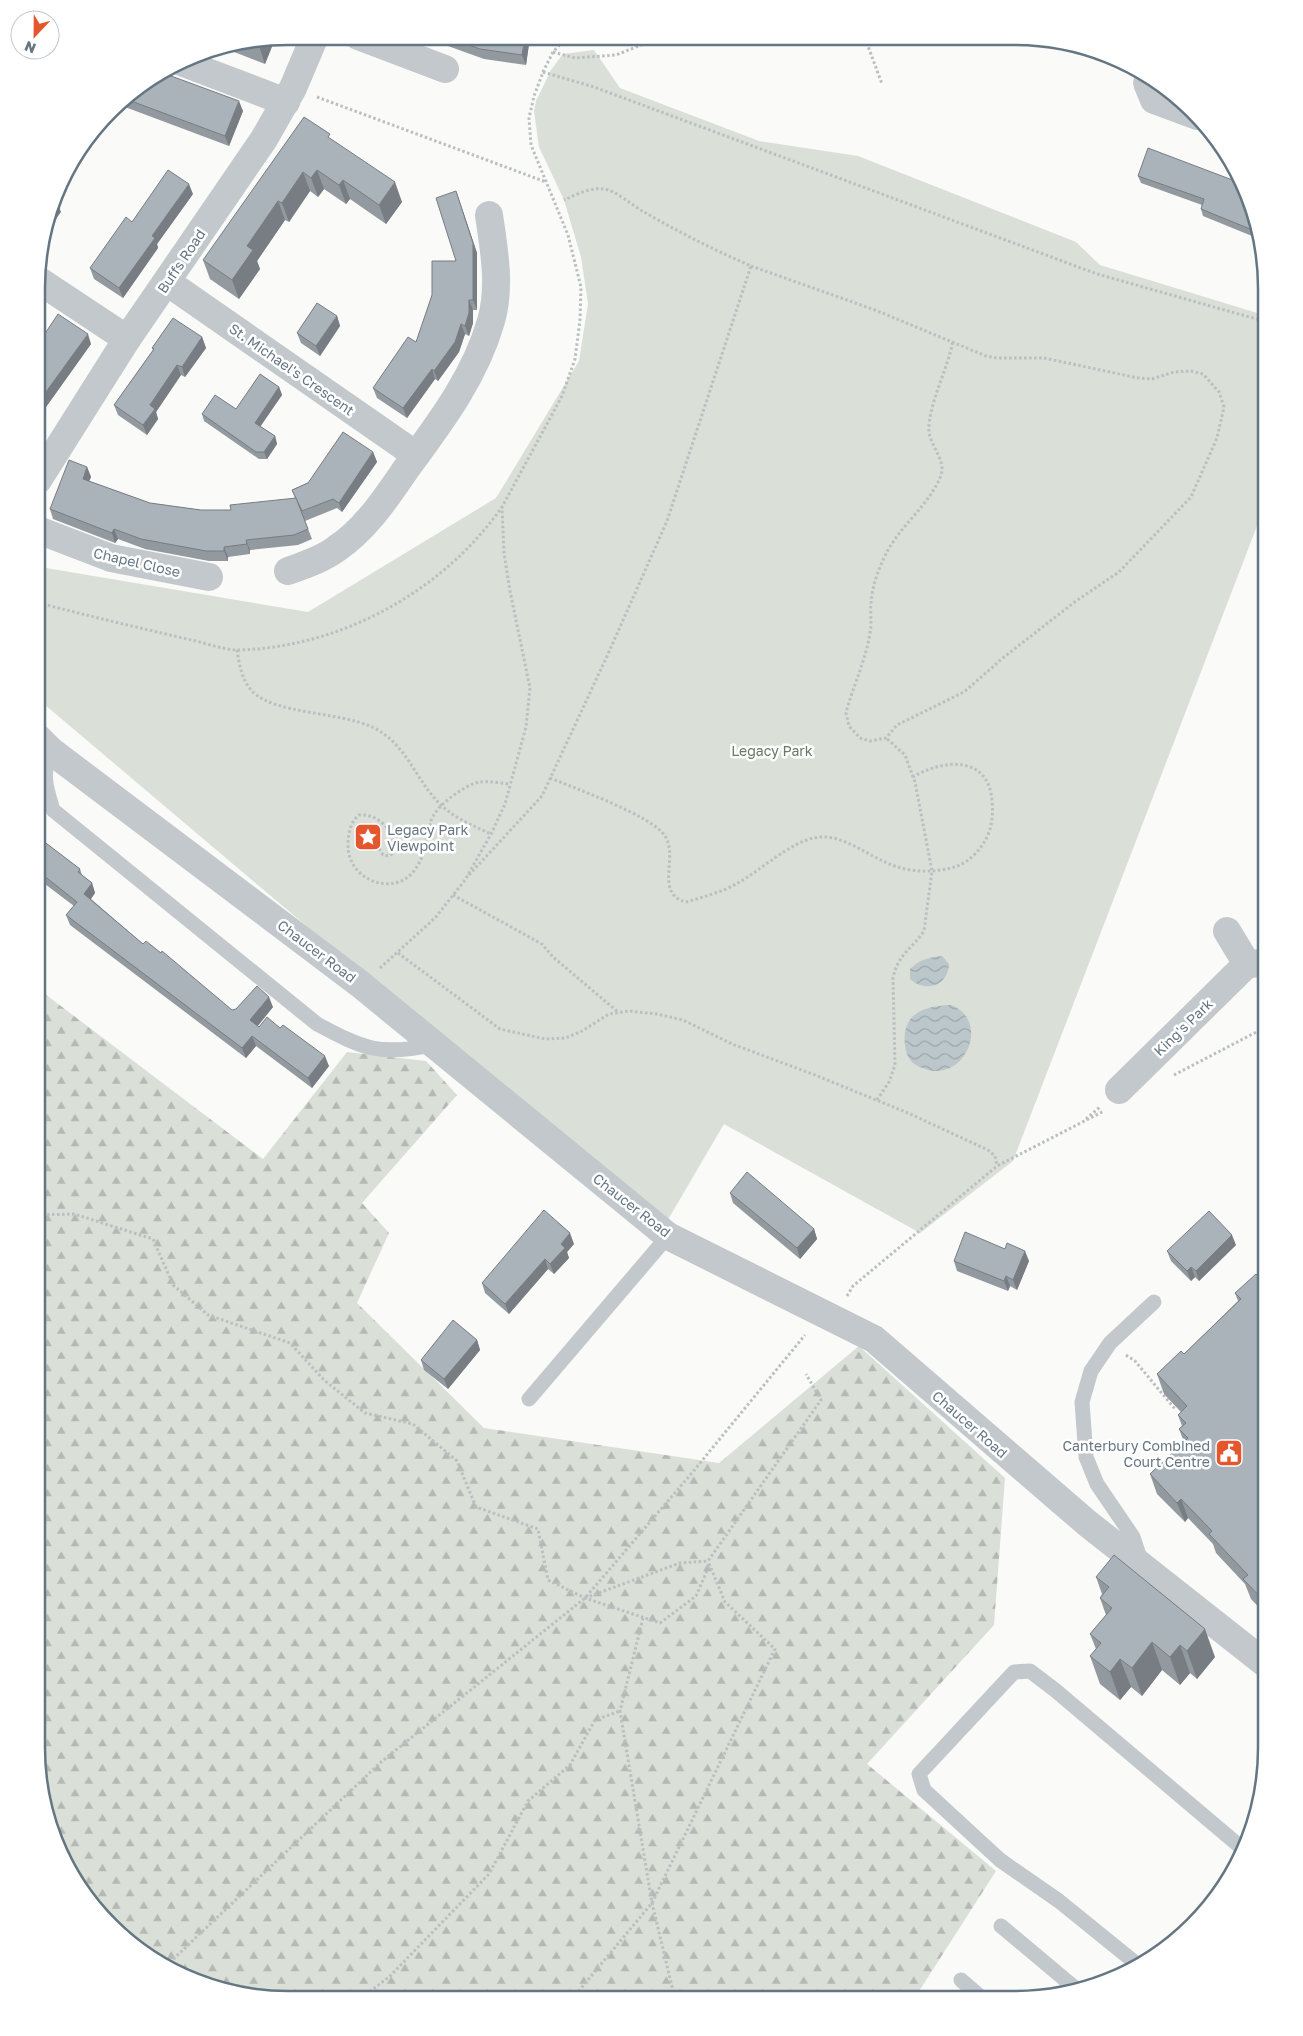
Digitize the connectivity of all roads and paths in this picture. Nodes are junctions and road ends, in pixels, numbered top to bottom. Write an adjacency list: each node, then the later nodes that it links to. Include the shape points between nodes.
1 (311, 45): 13 (street, Buffs Road)
2 (382, 45): 8 (street)
3 (559, 45): 6 (path)
4 (641, 45): 6 (path, via 616,55 575,58)
5 (868, 45): 10 (path)
6 (553, 52): 9 (path)
7 (190, 65): 13 (street)
8 (445, 69)
9 (543, 72): 15 (path, via 529,118 531,145); 21 (path, via 594,87 1097,274)
10 (882, 84)
11 (1148, 85): 14 (street, via 1154,100)
12 (312, 94): 15 (path)
13 (286, 102): 19 (street, Buffs Road)
14 (1180, 110)
15 (546, 182): 26 (path, via 568,235 581,288 575,359 562,396)
16 (564, 200): 18 (path, via 586,191 613,191 626,202 708,247)
17 (489, 215): 24 (street, via 496,265 491,321 455,401)
18 (751, 266): 23 (path); 36 (path, via 667,521)
19 (167, 282): 22 (street, Buffs Road); 24 (street, St. Michael's Crescent)
20 (45, 285): 22 (street)
21 (1258, 319)
22 (127, 338): 25 (street, Buffs Road)
23 (953, 341): 32 (path, via 929,432 941,461 942,474 897,536 874,583 871,632 846,713 849,726 860,738 870,741); 32 (path, via 997,358 1044,358 1138,378 1152,379 1191,371 1203,374 1214,386 1224,407 1217,438 1191,497 1119,572 1076,601 964,692 897,725)
24 (416, 456): 28 (street, via 358,532 335,550)
25 (45, 469)
26 (502, 507): 31 (path, via 473,546 405,599 336,631 296,643); 37 (path, via 504,553 530,688 526,727)
27 (45, 533): 29 (street, Chapel Close, via 111,558)
28 (288, 571)
29 (210, 577)
30 (45, 605): 31 (path)
31 (237, 650): 38 (path, via 245,680 252,692 276,704 349,718 372,727 400,748)
32 (886, 738): 35 (path, via 905,755)
33 (45, 746): 47 (street, Chaucer Road)
34 (45, 777): 50 (lane, via 53,810 317,1024 356,1044 378,1050 408,1050)
35 (913, 777): 41 (path); 41 (path, via 925,770 956,764 976,769 984,776 991,794 994,820 980,850 967,863)
36 (550, 778): 41 (path, via 616,806 661,831 667,838 669,850 670,890 673,896 686,902 734,885 799,843 816,837 852,844 902,869); 42 (path, via 542,796)
37 (510, 784): 38 (path, via 472,784); 39 (path)
38 (441, 806): 39 (path, via 457,818); 40 (path, via 433,814 426,846 414,870 399,882 386,884 370,880 352,863 348,851 349,833 359,815 372,816 388,830 393,842 392,854 383,855)
39 (491, 834): 42 (path)
40 (371, 836)
41 (932, 871): 53 (path, via 924,931 895,967 895,1065)
42 (465, 880): 43 (path)
43 (454, 895): 45 (path); 48 (path, via 542,944)
44 (1226, 931): 46 (street, King's Park)
45 (398, 953): 47 (path); 48 (path, via 500,1029 516,1034 544,1039 566,1038 609,1014)
46 (1257, 963): 52 (street, King's Park)
47 (360, 984): 50 (street, Chaucer Road)
48 (619, 1012): 53 (path, via 657,1014 682,1020 732,1044)
49 (1258, 1032): 51 (path)
50 (433, 1045): 56 (street, Chaucer Road)
51 (1171, 1077)
52 (1114, 1099): 54 (path)
53 (877, 1100): 54 (path, via 988,1150 995,1156)
54 (998, 1166): 58 (path, via 853,1286 841,1305)
55 (45, 1215): 66 (path, via 74,1214 153,1239 173,1285 208,1314 290,1343 324,1380 365,1413 413,1424 457,1461 476,1507 538,1529 548,1580)
56 (668, 1236): 58 (street, Chaucer Road); 61 (lane)
57 (1154, 1302): 59 (lane)
58 (822, 1314): 65 (street, Chaucer Road, via 874,1340 1087,1524); 66 (path)
59 (1110, 1343): 62 (path, via 1135,1361); 65 (lane, via 1091,1371 1082,1402 1086,1456 1096,1484 1132,1537)
60 (806, 1374): 63 (path, via 821,1400)
61 (529, 1399)
62 (1175, 1409)
63 (708, 1561): 64 (path); 66 (path, via 680,1563)
64 (709, 1566): 67 (path, via 696,1596 660,1623); 71 (path, via 725,1602 775,1649)
65 (1143, 1567): 68 (street, Chaucer Road)
66 (585, 1598): 67 (path); 73 (path, via 381,1762)
67 (643, 1618): 69 (path)
68 (1258, 1658)
69 (620, 1711): 71 (path); 77 (path, via 595,1720 570,1765 528,1801 489,1874 390,1976)
70 (1238, 1845): 74 (lane, via 1030,1672 1014,1672 919,1774 924,1790 1000,1860 1059,1901)
71 (652, 1903): 78 (path); 79 (path)
72 (1001, 1926): 76 (lane)
73 (171, 1961)
74 (1133, 1961)
75 (961, 1980): 80 (lane)
76 (1071, 1984)
77 (371, 1991)
78 (578, 1991)
79 (673, 1991)
80 (974, 1991)

